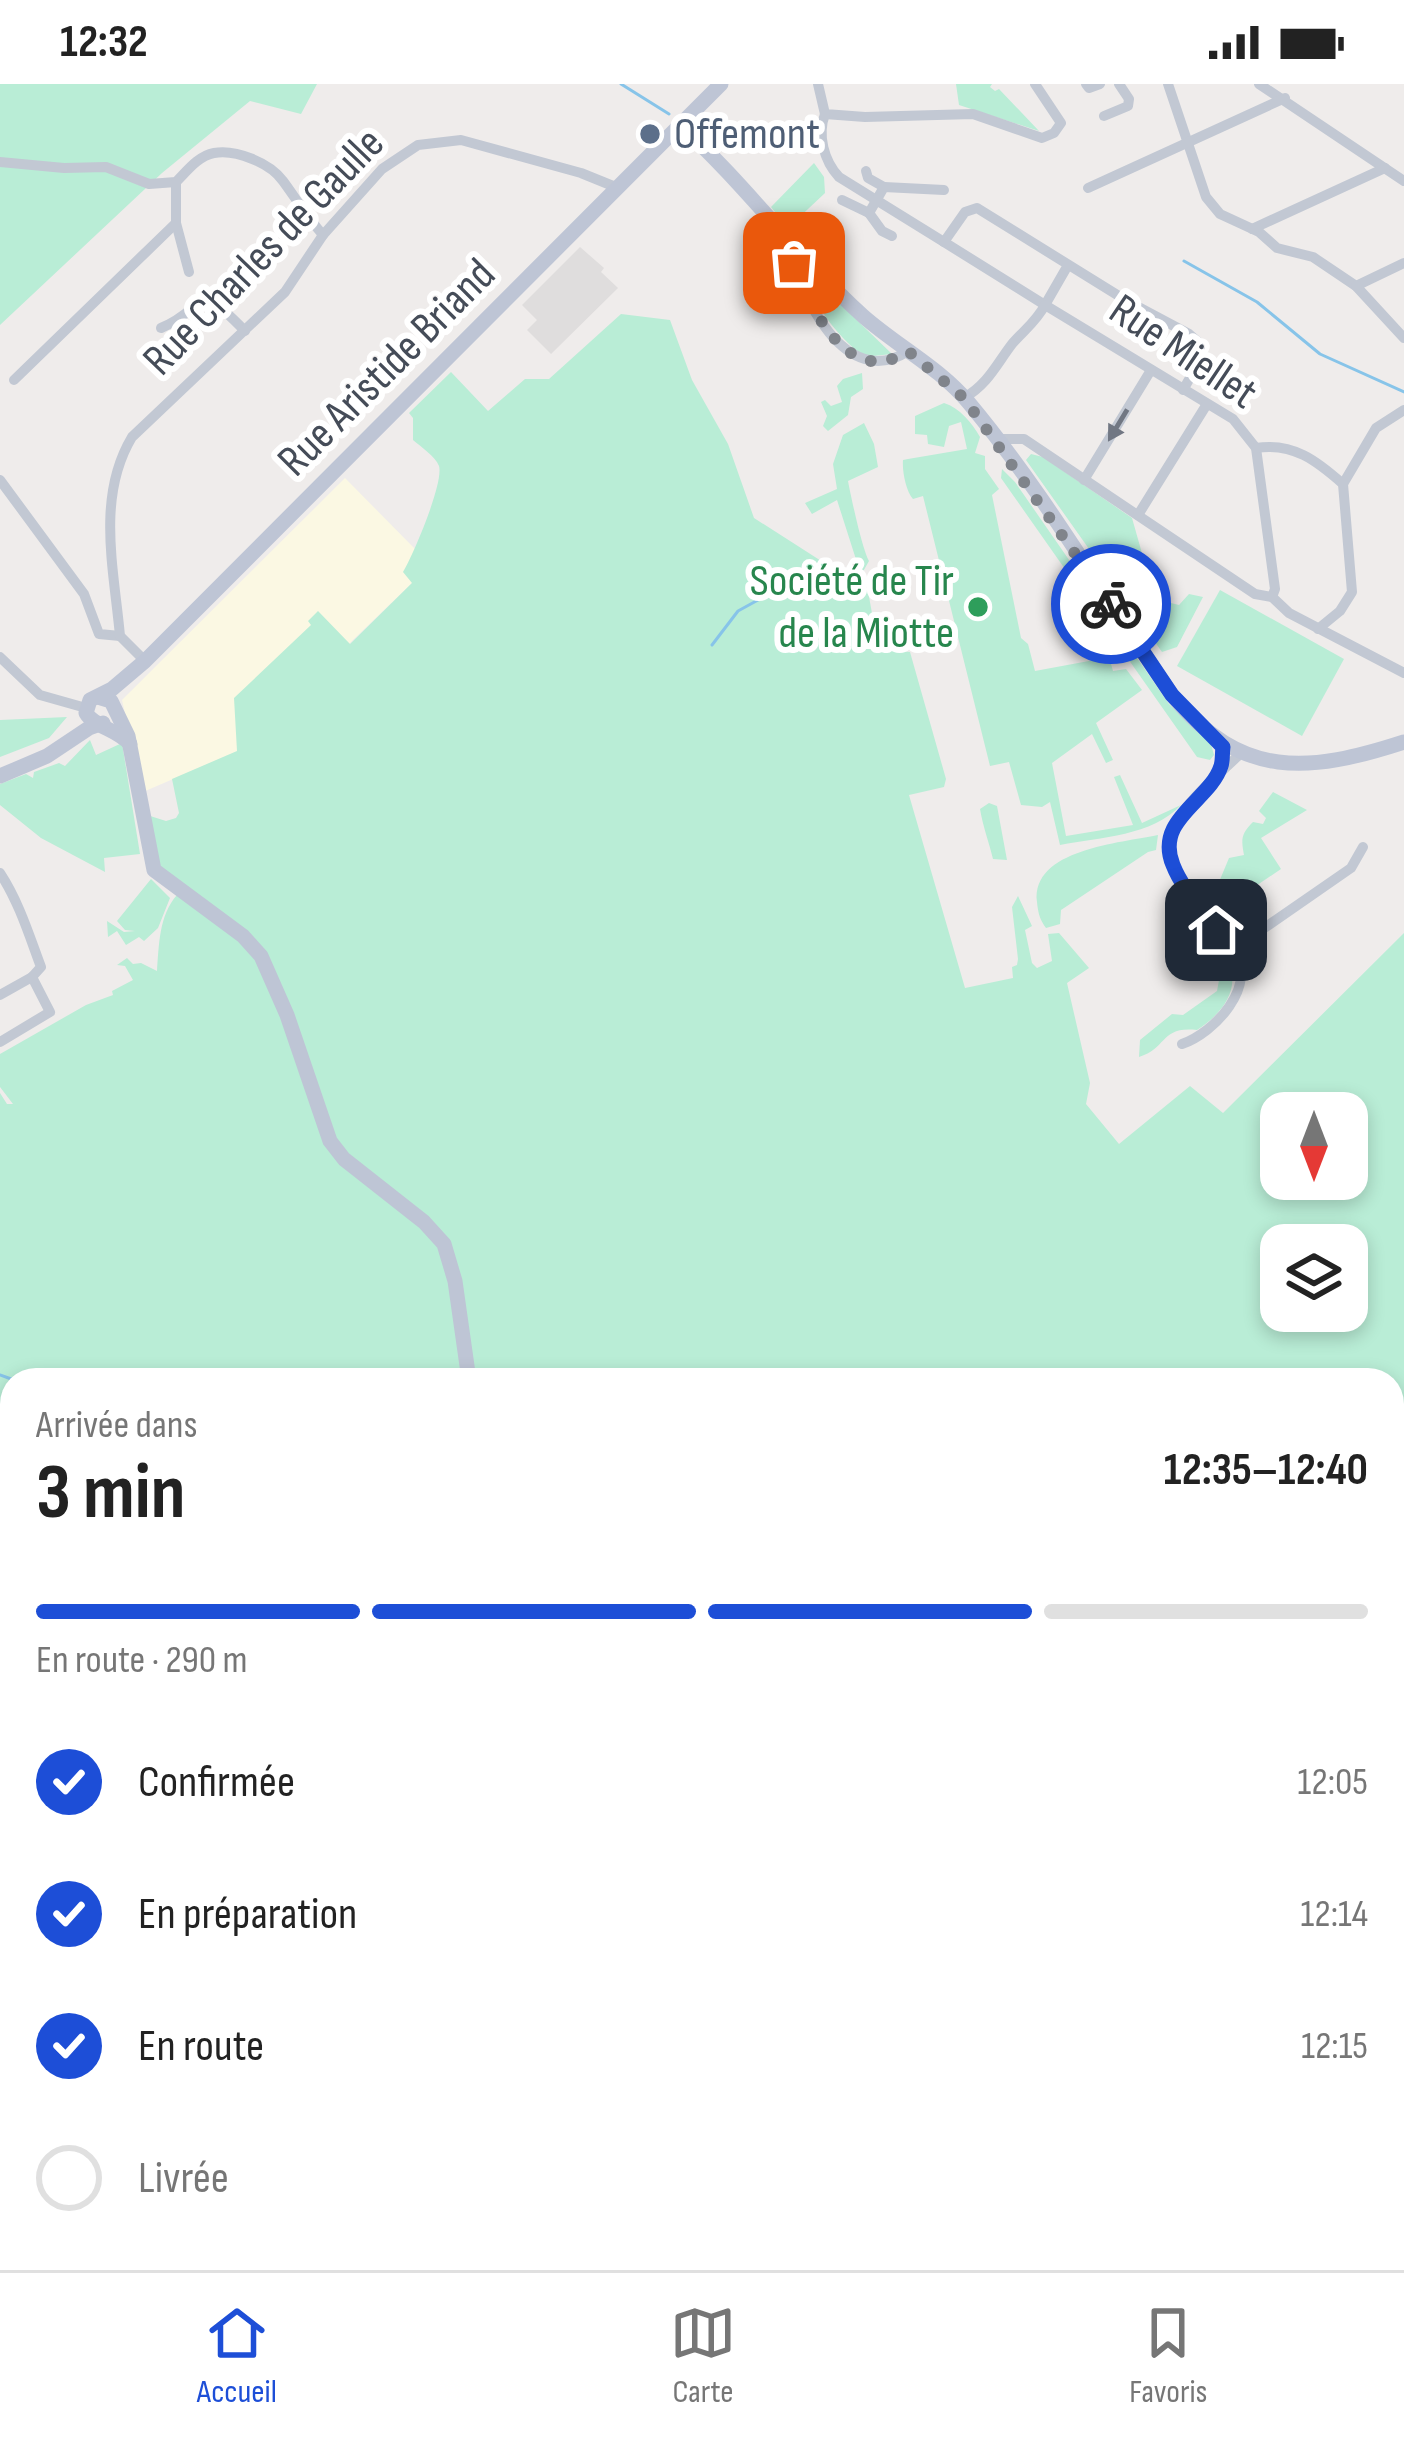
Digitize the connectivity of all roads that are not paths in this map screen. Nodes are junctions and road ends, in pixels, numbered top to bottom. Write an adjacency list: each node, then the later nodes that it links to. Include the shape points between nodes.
1 (722, 84): 12 (street, Rue Aristide Briand)
2 (818, 84): 10 (street)
3 (1035, 84): 10 (street, via 1060,123 1042,138 973,114)
4 (1086, 84): 5 (street)
5 (1100, 84)
6 (1119, 84): 11 (street, via 1128,106)
7 (1168, 84): 13 (street)
8 (1259, 84): 9 (street)
9 (1284, 99): 13 (street); 15 (street)
10 (825, 114): 24 (street, via 820,126 830,167)
11 (1104, 116)
12 (680, 125): 20 (street, Rue Aristide Briand); 31 (street, via 735,176)
13 (1189, 144): 21 (street); 27 (street, via 1206,197)
14 (0, 162): 18 (street, via 106,166 134,180)
15 (1385, 168): 17 (street); 27 (street)
16 (866, 172): 19 (street)
17 (1404, 181)
18 (176, 182): 26 (street); 28 (street, via 216,152 238,155 270,167)
19 (884, 187): 22 (street); 24 (street)
20 (619, 188): 28 (street, Rue Charles de Gaulle, via 461,140 418,145 382,169); 58 (street, Rue Aristide Briand)
21 (1088, 188)
22 (944, 190)
23 (842, 200): 25 (street)
24 (876, 200): 25 (street); 30 (street)
25 (869, 213): 29 (street)
26 (176, 223): 34 (street); 42 (street)
27 (1252, 229): 35 (street)
28 (323, 235): 38 (street, Rue Charles de Gaulle, via 285,292)
29 (892, 236)
30 (944, 242): 33 (street, via 977,208); 36 (street)
31 (790, 245): 40 (street); 40 (street, via 822,322 850,354 879,363)
32 (1404, 263): 35 (street)
33 (1068, 265): 36 (street); 43 (street, via 1197,340 1202,357)
34 (189, 272)
35 (1356, 286): 39 (street)
36 (1045, 305): 41 (street, Rue Miellet); 44 (street, Rue Miellet, via 990,378)
37 (161, 328): 38 (street, via 206,300)
38 (245, 331): 55 (street, Rue Charles de Gaulle, via 124,451 110,487)
39 (1404, 338)
40 (908, 351): 44 (street)
41 (1151, 370): 43 (street, Rue Miellet); 50 (street, one-way to 50)
42 (14, 380)
43 (1183, 390): 45 (street, Rue Miellet)
44 (964, 398): 47 (street)
45 (1208, 404): 48 (street, Rue Miellet); 52 (street)
46 (1404, 410): 51 (street, via 1376,428)
47 (998, 439): 50 (street, via 1024,439); 56 (street)
48 (1256, 448): 51 (street, via 1298,451); 53 (street, Rue Miellet)
49 (0, 480): 55 (street, via 84,594 99,634)
50 (1084, 480): 52 (street)
51 (1342, 484): 54 (street, via 1352,592)
52 (1138, 515): 53 (street)
53 (1272, 597): 54 (street)
54 (1318, 629): 59 (street)
55 (120, 636): 58 (street)
56 (1147, 656): 65 (street, via 1185,711); 66 (street, via 1191,708 1229,736 1275,753)
57 (0, 657): 60 (street, via 54,701)
58 (145, 661): 60 (street, Rue Aristide Briand)
59 (1404, 673)
60 (99, 705): 61 (street, via 91,720); 64 (street); 67 (street, Rue Aristide Briand, via 51,746)
61 (101, 724): 64 (street); 67 (street, Rue Aristide Briand, via 47,757)
62 (1404, 732): 66 (street)
63 (1404, 742): 65 (street, via 1311,765)
64 (130, 745): 78 (street, via 154,870 261,956 330,1141 445,1244)
65 (1229, 748): 66 (street, via 1291,760); 70 (street, via 1222,769 1172,830 1169,855)
66 (1326, 754)
67 (0, 772)
68 (1363, 848): 70 (street, via 1351,868)
69 (0, 873): 71 (street, via 40,964)
70 (1234, 949): 77 (street, via 1239,975 1227,1013)
71 (32, 977): 73 (street); 75 (street)
72 (0, 979): 73 (street)
73 (3, 993)
74 (63, 1004): 75 (street)
75 (50, 1012): 76 (street)
76 (0, 1042)
77 (1182, 1044)
78 (467, 1368)

